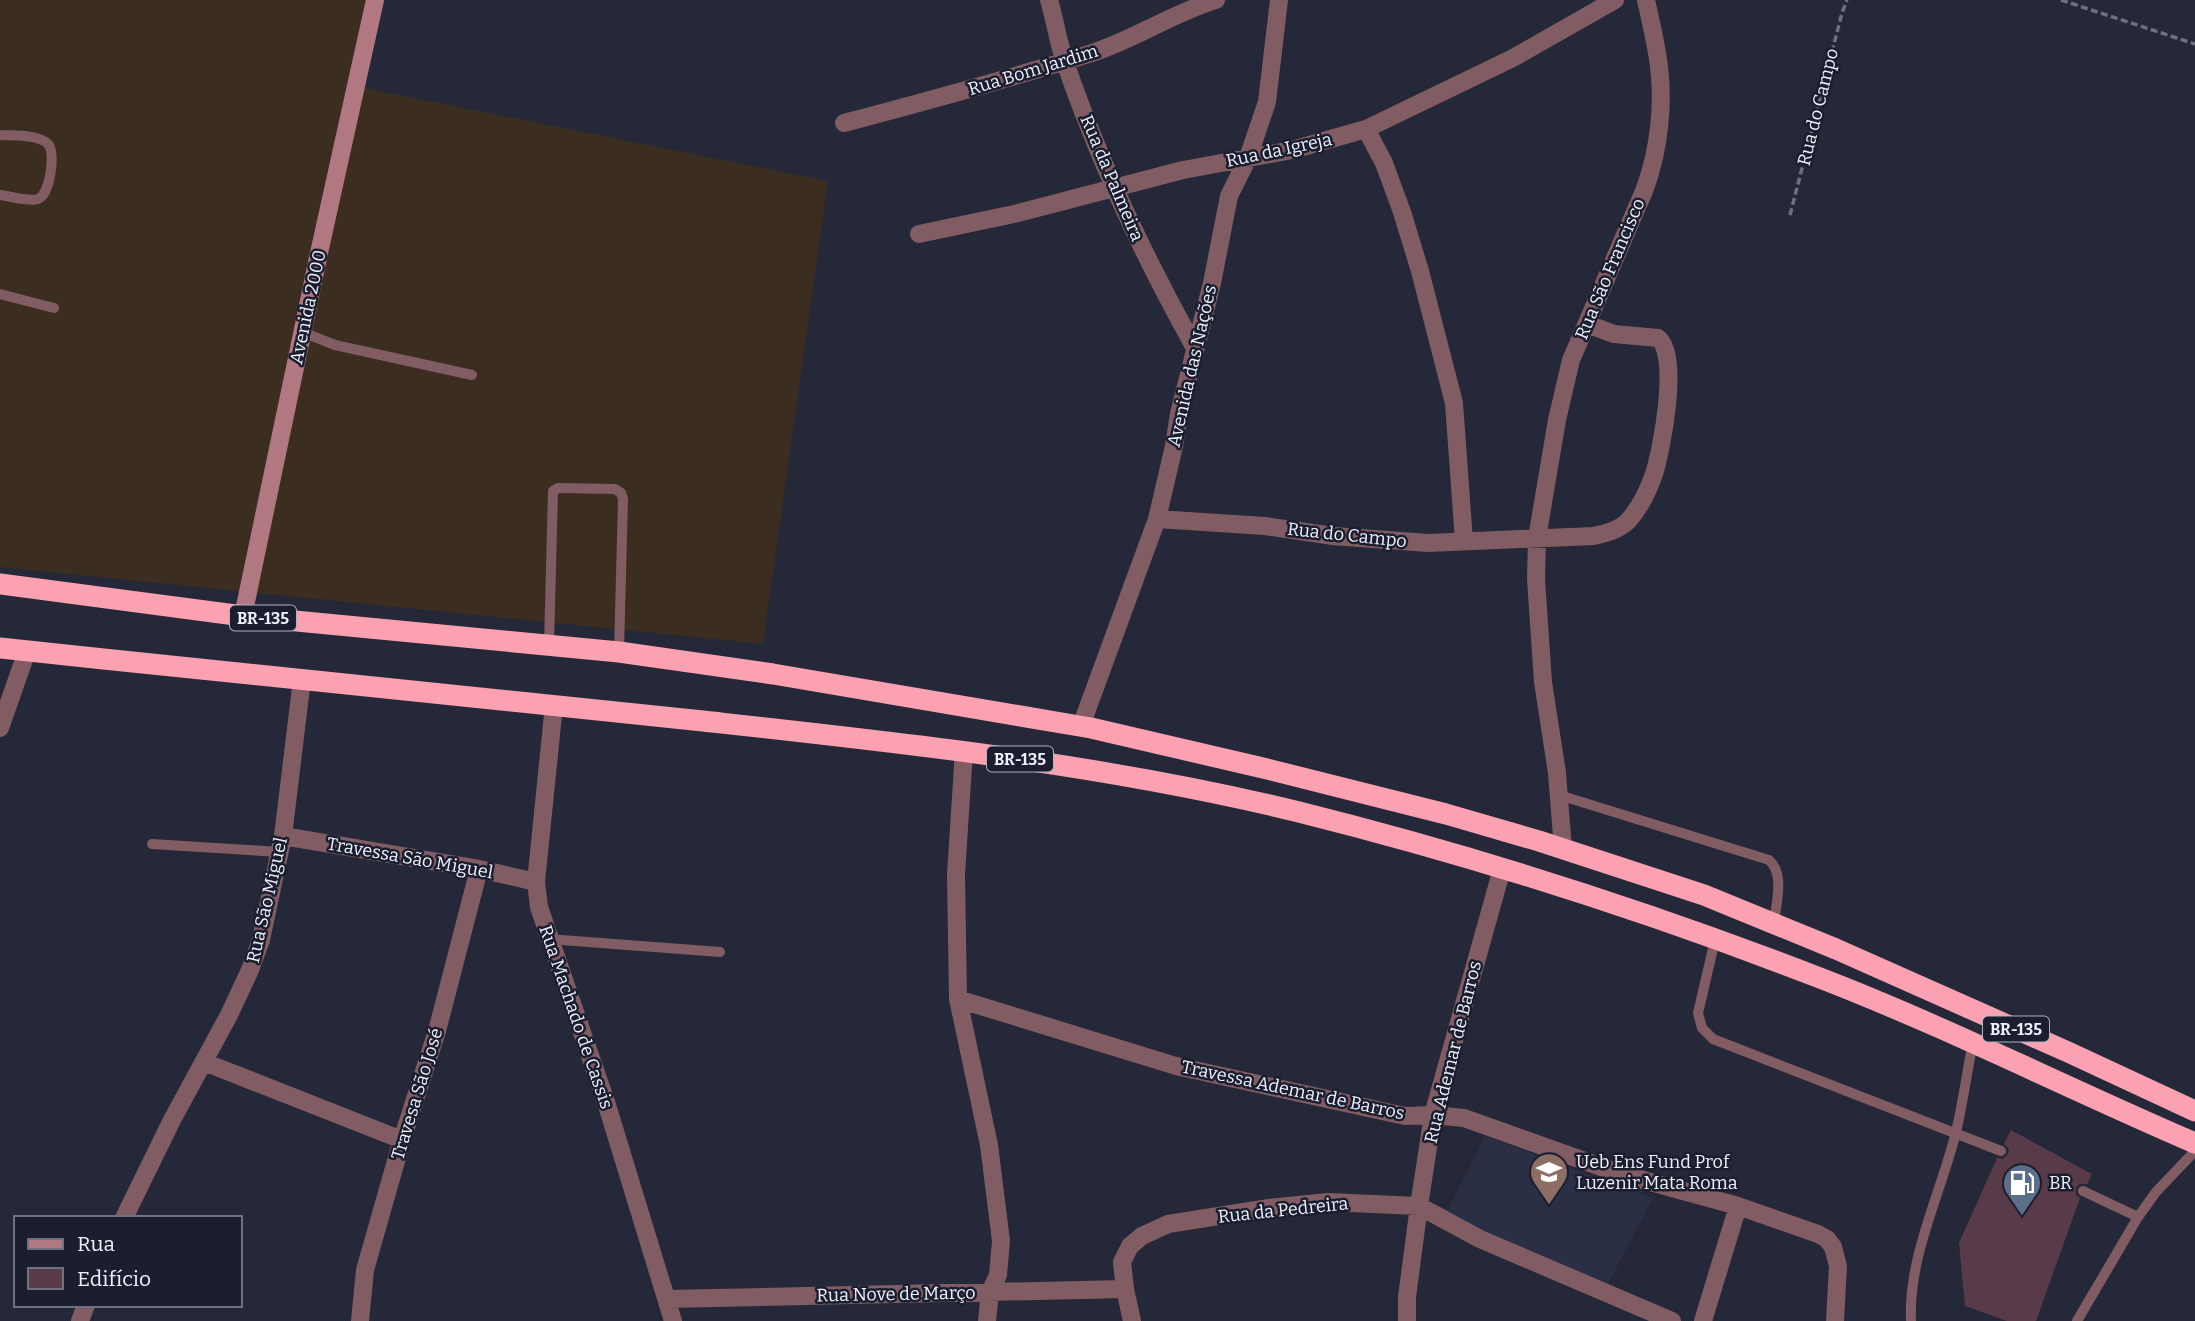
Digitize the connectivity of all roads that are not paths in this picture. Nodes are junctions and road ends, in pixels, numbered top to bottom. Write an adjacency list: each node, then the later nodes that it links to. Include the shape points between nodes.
1 (375, 0): 19 (street, Avenida 2000)
2 (1049, 0): 8 (street, Rua da Palmeira)
3 (1216, 0): 7 (street, Rua Bom Jardim)
4 (1279, 0): 12 (street, Avenida das Nações, via 1268,102)
5 (1615, 0): 10 (street, Rua da Igreja, via 1513,58)
6 (1646, 0): 18 (street, Rua São Francisco, via 1658,54 1658,141 1644,191)
7 (1193, 3): 8 (street, Rua Bom Jardim, via 1126,39)
8 (1064, 60): 9 (street, Rua Bom Jardim); 13 (street, Rua da Palmeira)
9 (844, 123)
10 (1366, 129): 12 (street, Rua da Igreja); 24 (street, via 1384,163 1412,243 1454,403)
11 (0, 135): 14 (lane, via 34,138 47,143 52,151 44,195 37,200)
12 (1248, 158): 13 (street, Rua da Igreja); 20 (street, Avenida das Nações, via 1229,196)
13 (1115, 188): 15 (street, Rua da Igreja); 20 (street, Rua da Palmeira, via 1154,274)
14 (0, 195)
15 (919, 233)
16 (0, 294): 17 (lane)
17 (54, 308)
18 (1587, 324): 23 (street, Rua São Francisco, via 1571,359); 23 (street, Rua do Campo, via 1614,334 1658,338 1665,345 1668,375 1659,457 1644,498 1625,524 1593,536)
19 (302, 332): 21 (lane, via 335,345); 26 (street, Avenida 2000)
20 (1195, 348): 22 (street, Avenida das Nações)
21 (471, 375)
22 (1157, 519): 24 (street, Rua do Campo, via 1428,543); 33 (street, Avenida das Nações)
23 (1537, 538): 24 (street, Rua do Campo); 36 (street, via 1544,682)
24 (1464, 541)
25 (0, 584): 26 (highway, BR-135)
26 (243, 615): 27 (highway, BR-135)
27 (549, 645): 30 (highway, BR-135); 30 (lane, via 553,491 615,489 623,499)
28 (0, 648): 29 (highway, BR-135)
29 (27, 651): 31 (highway, BR-135); 34 (street)
30 (619, 652): 33 (highway, BR-135)
31 (302, 679): 32 (highway, BR-135); 38 (street, Rua São Miguel)
32 (554, 705): 35 (highway, BR-135); 42 (street, Rua Machado de Cassis)
33 (1081, 726): 39 (highway, BR-135, via 1446,814)
34 (0, 728)
35 (964, 751): 41 (highway, BR-135, via 1064,765 1274,807); 47 (street, via 956,874)
36 (1559, 796): 39 (street); 43 (lane, via 1769,860 1779,874)
37 (152, 844): 38 (lane)
38 (282, 844): 40 (street, Travessa São Miguel); 49 (street, Rua São Miguel, via 250,971)
39 (1563, 849): 43 (highway, BR-135)
40 (479, 869): 42 (street, Travessa São Miguel); 53 (street, Travesa São José, via 437,1031)
41 (1502, 869): 45 (highway, BR-135); 51 (street, Rua Ademar de Barros)
42 (536, 882): 44 (street, Rua Machado de Cassis)
43 (1774, 923): 50 (highway, BR-135)
44 (548, 939): 46 (lane); 64 (street, Rua Machado de Cassis, via 594,1066)
45 (1715, 940): 48 (highway, BR-135, via 1822,978); 52 (lane, via 1698,1013 1702,1028 1713,1039)
46 (720, 952)
47 (958, 999): 51 (street, Travessa Ademar de Barros, via 1176,1066 1405,1116); 63 (street, via 989,1145 1001,1241 998,1275)
48 (1973, 1042): 52 (lane); 54 (highway, BR-135)
49 (204, 1062): 53 (street); 60 (street, Rua São Miguel)
50 (2195, 1111)
51 (1433, 1115): 58 (street, Rua Ademar de Barros); 59 (street, Travessa Ademar de Barros, via 1464,1118 1620,1174)
52 (1956, 1132): 55 (lane); 73 (lane, via 1924,1238)
53 (402, 1140): 65 (street, Travesa São José, via 365,1270)
54 (2195, 1143)
55 (2001, 1151)
56 (2195, 1151): 61 (lane)
57 (2083, 1191): 61 (lane)
58 (1419, 1206): 62 (street, Rua da Pedreira, via 1328,1202 1168,1224 1130,1246 1122,1262); 69 (street, Rua Ademar de Barros); 70 (street, Rua da Pedreira, via 1479,1239)
59 (1738, 1206): 71 (street); 72 (street, Travessa Ademar de Barros, via 1827,1239 1839,1266)
60 (125, 1216)
61 (2138, 1217): 74 (lane)
62 (1125, 1289): 63 (street, Rua Nove de Março); 68 (street, Rua da Pedreira)
63 (990, 1292): 64 (street, Rua Nove de Março); 67 (street)
64 (667, 1299): 66 (street, Rua Machado de Cassis)
65 (360, 1321)
66 (673, 1321)
67 (987, 1321)
68 (1132, 1321)
69 (1407, 1321)
70 (1672, 1321)
71 (1703, 1321)
72 (1835, 1321)
73 (1911, 1321)
74 (2077, 1321)

